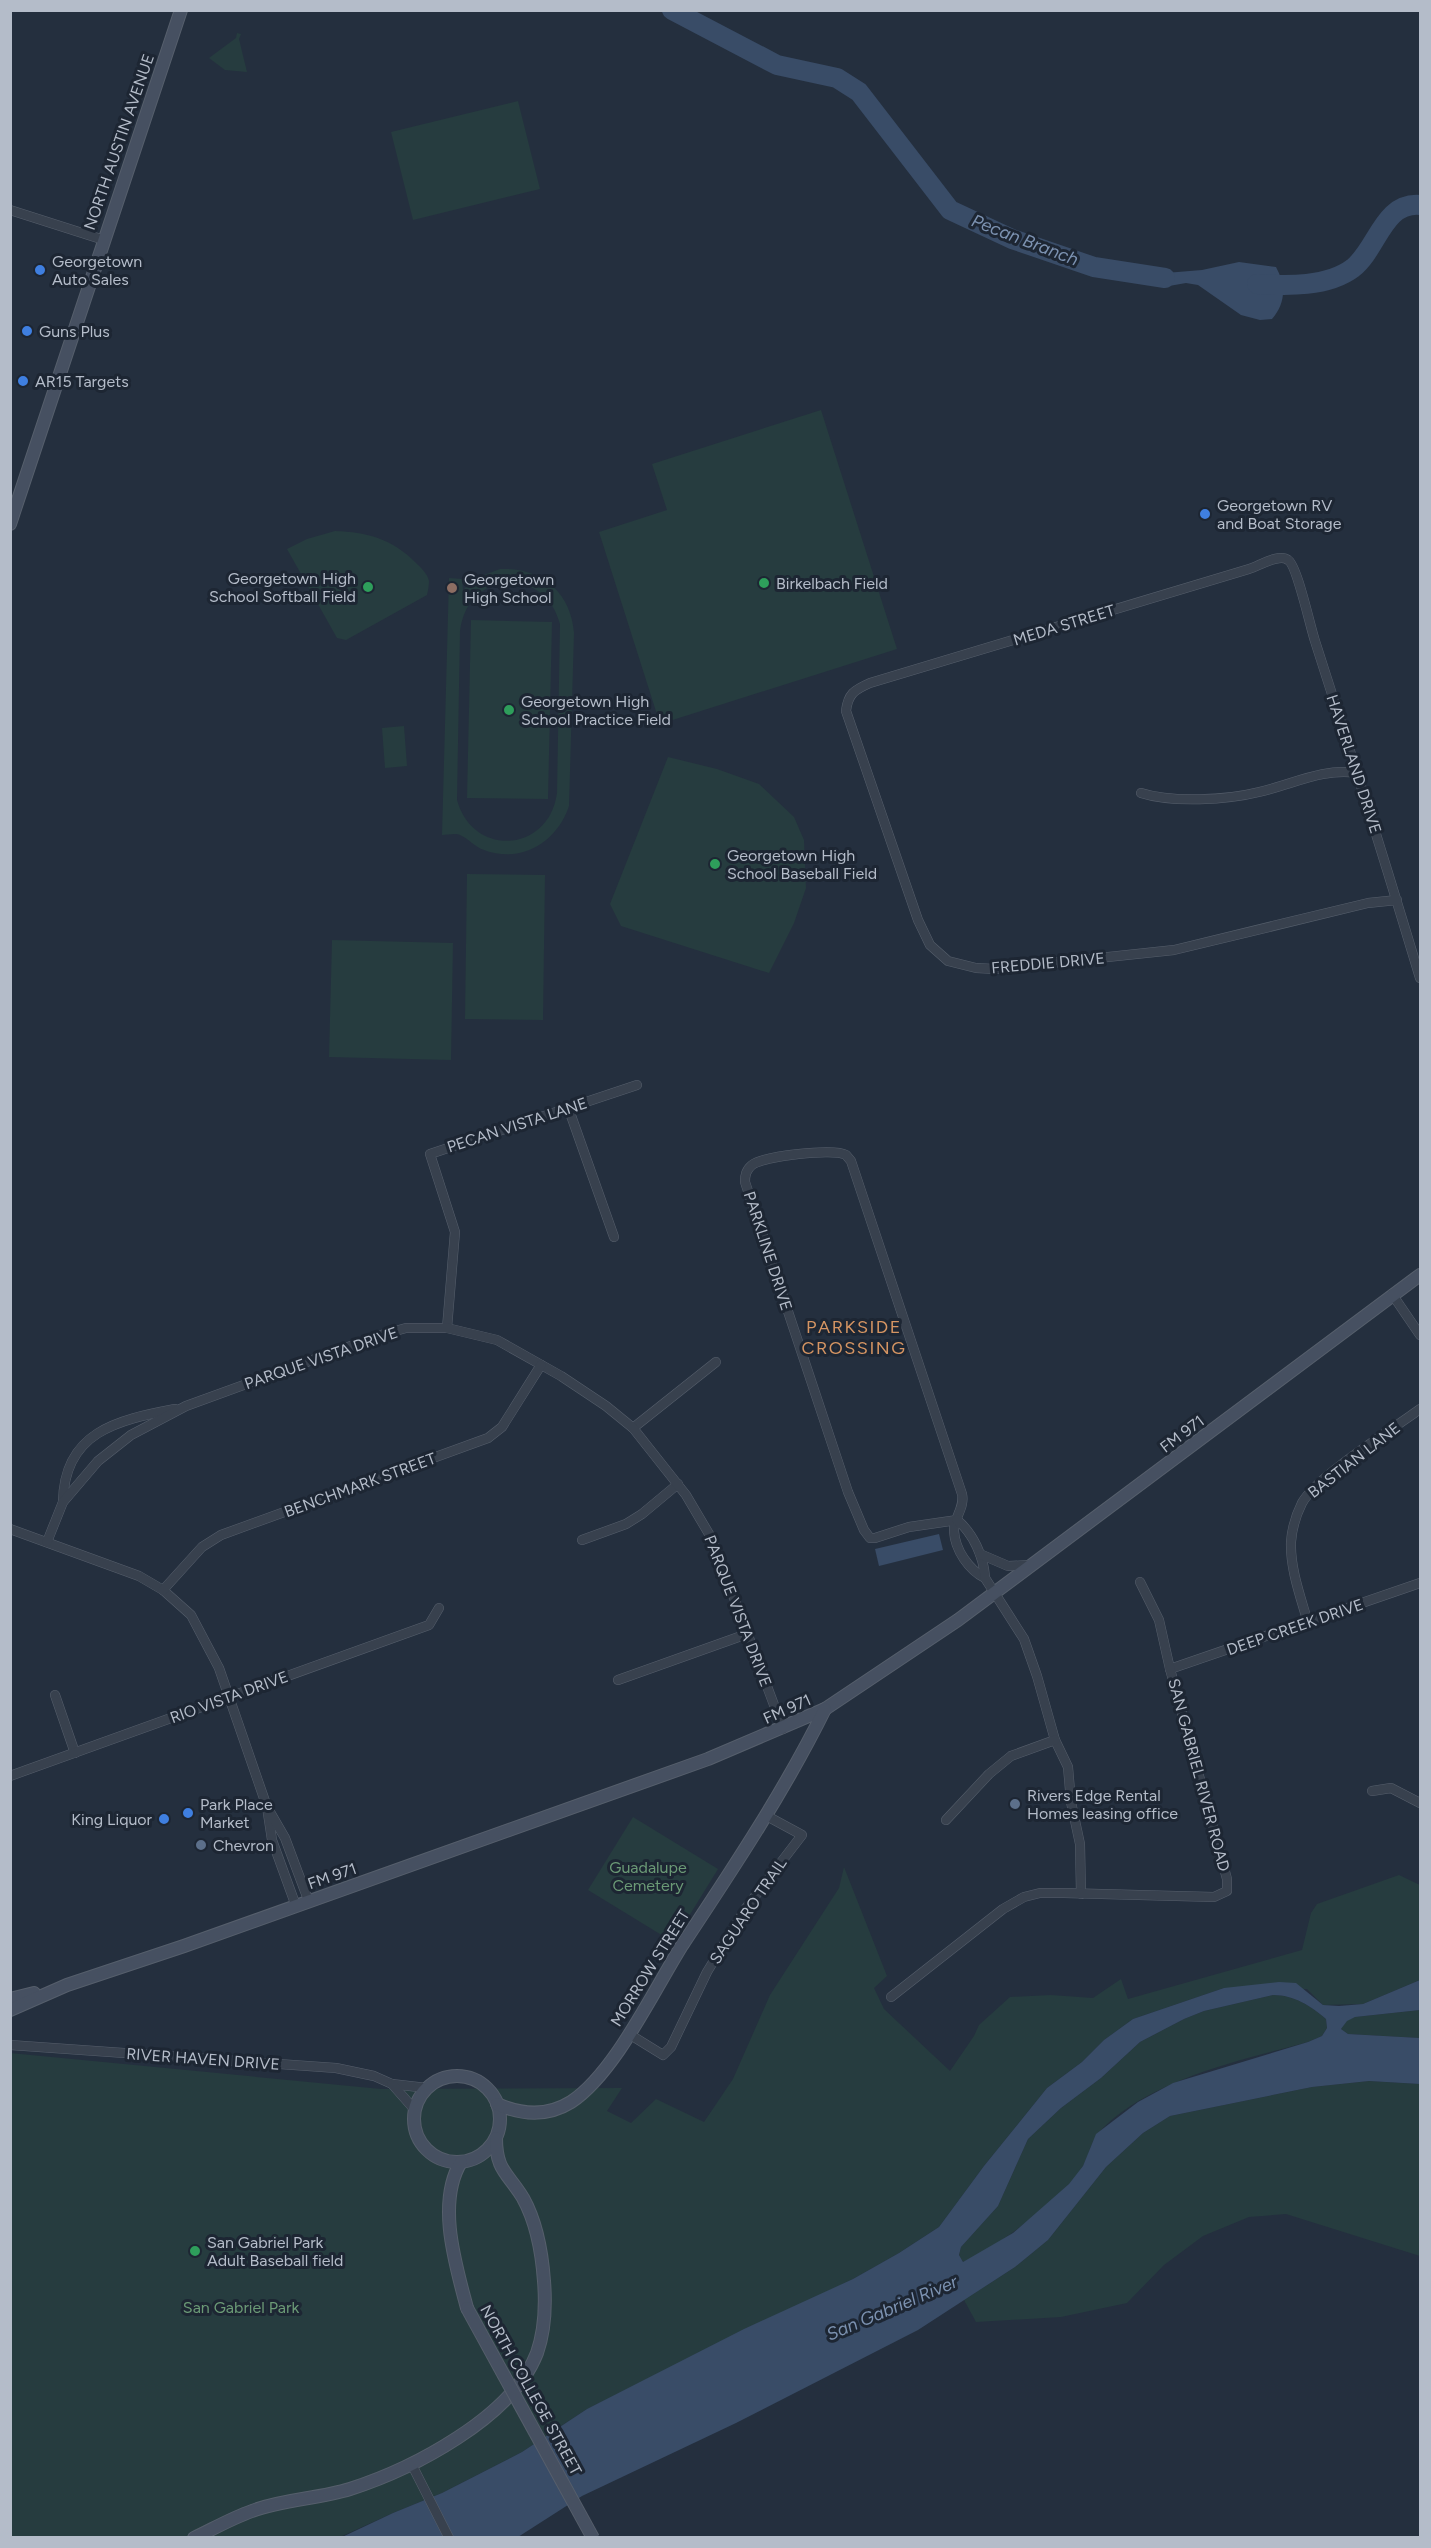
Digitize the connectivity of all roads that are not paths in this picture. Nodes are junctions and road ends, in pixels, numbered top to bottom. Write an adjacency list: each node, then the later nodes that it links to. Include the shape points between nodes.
1 (181, 10): 3 (main road, NORTH AUSTIN AVENUE)
2 (10, 210): 3 (street)
3 (104, 240): 4 (main road, NORTH AUSTIN AVENUE)
4 (10, 524)
5 (1281, 557): 6 (street, MEDA STREET, via 870,683); 7 (street, HAVERLAND DRIVE, via 1294,566)
6 (849, 695): 9 (street, FREDDIE DRIVE, via 846,711 918,920 938,954 958,965 995,969 1174,951 1368,903)
7 (1358, 773): 8 (street, via 1328,772 1257,793 1161,799); 9 (street, HAVERLAND DRIVE)
8 (1141, 793)
9 (1397, 900): 10 (street, HAVERLAND DRIVE)
10 (1420, 978)
11 (637, 1085): 12 (street, PECAN VISTA LANE)
12 (568, 1107): 13 (street); 16 (street, PECAN VISTA LANE, via 430,1154 455,1233)
13 (614, 1237)
14 (1420, 1275): 15 (main road, FM 971 / FM 971)
15 (1392, 1294): 17 (street); 30 (main road, FM 971 / FM 971)
16 (447, 1328): 19 (street, PARQUE VISTA DRIVE, via 497,1340); 20 (street, PARQUE VISTA DRIVE, via 406,1328 381,1335)
17 (1420, 1335)
18 (716, 1362): 22 (street)
19 (541, 1365): 22 (street, PARQUE VISTA DRIVE); 34 (street, BENCHMARK STREET, via 502,1427 488,1438 221,1535 202,1547)
20 (186, 1406): 24 (street, PARQUE VISTA DRIVE, via 118,1444); 24 (street, PARQUE VISTA DRIVE, via 98,1431 76,1455 67,1472)
21 (1420, 1409): 37 (street, BASTIAN LANE, via 1318,1485 1303,1501 1294,1522 1291,1544)
22 (633, 1428): 23 (street, PARQUE VISTA DRIVE)
23 (678, 1484): 27 (street, via 626,1524); 38 (street, PARQUE VISTA DRIVE, via 712,1539)
24 (63, 1502): 28 (street, PARQUE VISTA DRIVE)
25 (957, 1520): 25 (street, PARKLINE DRIVE, via 909,1527 881,1538 870,1538 864,1530 745,1182 753,1164 834,1152 851,1161 962,1494 964,1502); 29 (street, PARKLINE DRIVE, via 968,1529); 31 (street, PARKLINE DRIVE, via 954,1530 965,1560)
26 (10, 1529): 28 (street)
27 (582, 1540)
28 (47, 1542): 34 (street, via 114,1565)
29 (980, 1554): 30 (street, via 1008,1566); 31 (street, PARKLINE DRIVE)
30 (1033, 1565): 35 (main road, FM 971 / FM 971)
31 (985, 1578): 35 (street, PARKLINE DRIVE)
32 (1140, 1582): 39 (street, SAN GABRIEL RIVER ROAD, via 1159,1620)
33 (1420, 1583): 37 (street, DEEP CREEK DRIVE)
34 (163, 1590): 42 (street, via 200,1628)
35 (995, 1593): 43 (main road, FM 971 / FM 971); 45 (street, PARKLINE DRIVE, via 1024,1639)
36 (439, 1608): 42 (street, RIO VISTA DRIVE, via 429,1625)
37 (1308, 1623): 39 (street, DEEP CREEK DRIVE)
38 (747, 1634): 40 (street); 44 (street, PARQUE VISTA DRIVE)
39 (1170, 1669): 53 (street, SAN GABRIEL RIVER ROAD, via 1227,1891 1214,1897)
40 (618, 1680)
41 (55, 1695): 46 (street)
42 (229, 1696): 46 (street, RIO VISTA DRIVE); 50 (street)
43 (825, 1709): 44 (main road, FM 971 / FM 971); 51 (main road, MORROW STREET)
44 (783, 1729): 54 (main road, FM 971 / FM 971)
45 (1055, 1740): 52 (street, via 1011,1756); 53 (street, PARKLINE DRIVE, via 1070,1777 1081,1858)
46 (75, 1753): 47 (street, RIO VISTA DRIVE)
47 (10, 1776)
48 (1372, 1791): 49 (street, via 1391,1788)
49 (1420, 1803)
50 (267, 1807): 54 (street, via 285,1838); 55 (street, via 272,1840)
51 (765, 1815): 60 (main road, MORROW STREET); 60 (street, SAGUARO TRAIL, via 802,1835 746,1908 707,1972 671,2048 663,2055)
52 (946, 1820)
53 (1081, 1894): 57 (street, SAN GABRIEL RIVER ROAD, via 1040,1893 1024,1897 1003,1909)
54 (309, 1902): 55 (main road, FM 971 / FM 971)
55 (296, 1906): 56 (main road, FM 971 / FM 971)
56 (68, 1985): 58 (main road, FM 971 / FM 971); 59 (main road, FM 971 / FM 971)
57 (891, 1997)
58 (10, 1999)
59 (10, 2010)
60 (629, 2034): 66 (main road, MORROW STREET, via 592,2086 569,2103 541,2114)
61 (10, 2045): 62 (street, RIVER HAVEN DRIVE, via 336,2068)
62 (393, 2084): 63 (street, RIVER HAVEN DRIVE); 65 (street)
63 (427, 2088): 64 (main road, via 441,2079 458,2076 475,2080); 65 (main road)
64 (497, 2104): 66 (main road, MORROW STREET); 67 (main road)
65 (414, 2109): 69 (main road, via 418,2139)
66 (526, 2113): 67 (main road, MORROW STREET)
67 (497, 2134): 68 (main road, via 488,2150); 71 (main road)
68 (476, 2158): 70 (main road); 71 (main road)
69 (440, 2159): 70 (main road); 72 (main road, NORTH COLLEGE STREET)
70 (461, 2162): 72 (main road, NORTH COLLEGE STREET)
71 (498, 2164): 73 (main road, via 523,2198 540,2246 545,2317 541,2338 526,2373 500,2405)
72 (451, 2182): 76 (main road, NORTH COLLEGE STREET, bridge, via 454,2259 467,2308)
73 (412, 2465): 74 (main road, via 348,2489 253,2510); 75 (street)
74 (194, 2538)
75 (449, 2538)
76 (593, 2538)

